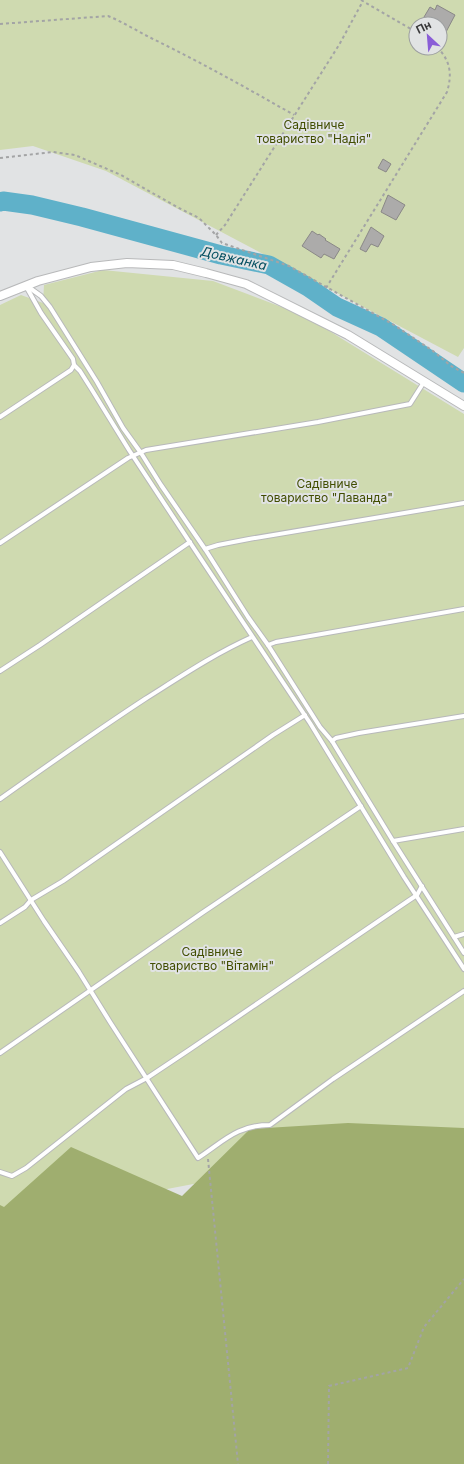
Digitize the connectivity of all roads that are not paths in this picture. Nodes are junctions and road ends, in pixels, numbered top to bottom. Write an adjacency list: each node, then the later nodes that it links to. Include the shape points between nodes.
1 (26, 286): 2 (street); 3 (lane); 4 (street, via 91,267 127,263 173,265 206,272 246,284 271,296 348,335); 7 (lane, via 41,296 50,307 123,428)
2 (0, 296)
3 (74, 365): 6 (lane, via 72,370); 8 (lane)
4 (424, 382): 5 (street); 7 (lane, via 410,404 146,450)
5 (464, 406)
6 (0, 417)
7 (141, 453): 8 (lane); 12 (lane)
8 (133, 456): 10 (lane); 11 (lane)
9 (464, 503): 12 (lane, via 249,539)
10 (190, 542): 14 (lane); 16 (lane)
11 (0, 543)
12 (205, 549): 15 (lane)
13 (464, 609): 15 (lane)
14 (252, 637): 17 (lane); 20 (lane, via 184,674)
15 (268, 645): 19 (lane, via 320,727)
16 (0, 671)
17 (305, 715): 21 (lane); 27 (lane)
18 (464, 716): 19 (lane, via 359,733)
19 (332, 741): 23 (lane)
20 (0, 799)
21 (361, 806): 26 (lane); 33 (lane)
22 (464, 829): 23 (lane)
23 (393, 841): 25 (lane)
24 (0, 852): 27 (lane)
25 (422, 886): 26 (lane); 30 (lane)
26 (417, 895): 32 (lane); 36 (lane)
27 (31, 901): 28 (lane); 33 (lane)
28 (0, 923)
29 (464, 934): 30 (lane)
30 (454, 937): 31 (lane)
31 (464, 953)
32 (464, 969)
33 (90, 990): 35 (lane); 36 (lane)
34 (464, 991): 36 (lane, via 333,1079 270,1125 243,1128 198,1158)
35 (0, 1053)
36 (147, 1078): 37 (lane, via 126,1089 26,1168 12,1176)
37 (0, 1172)

